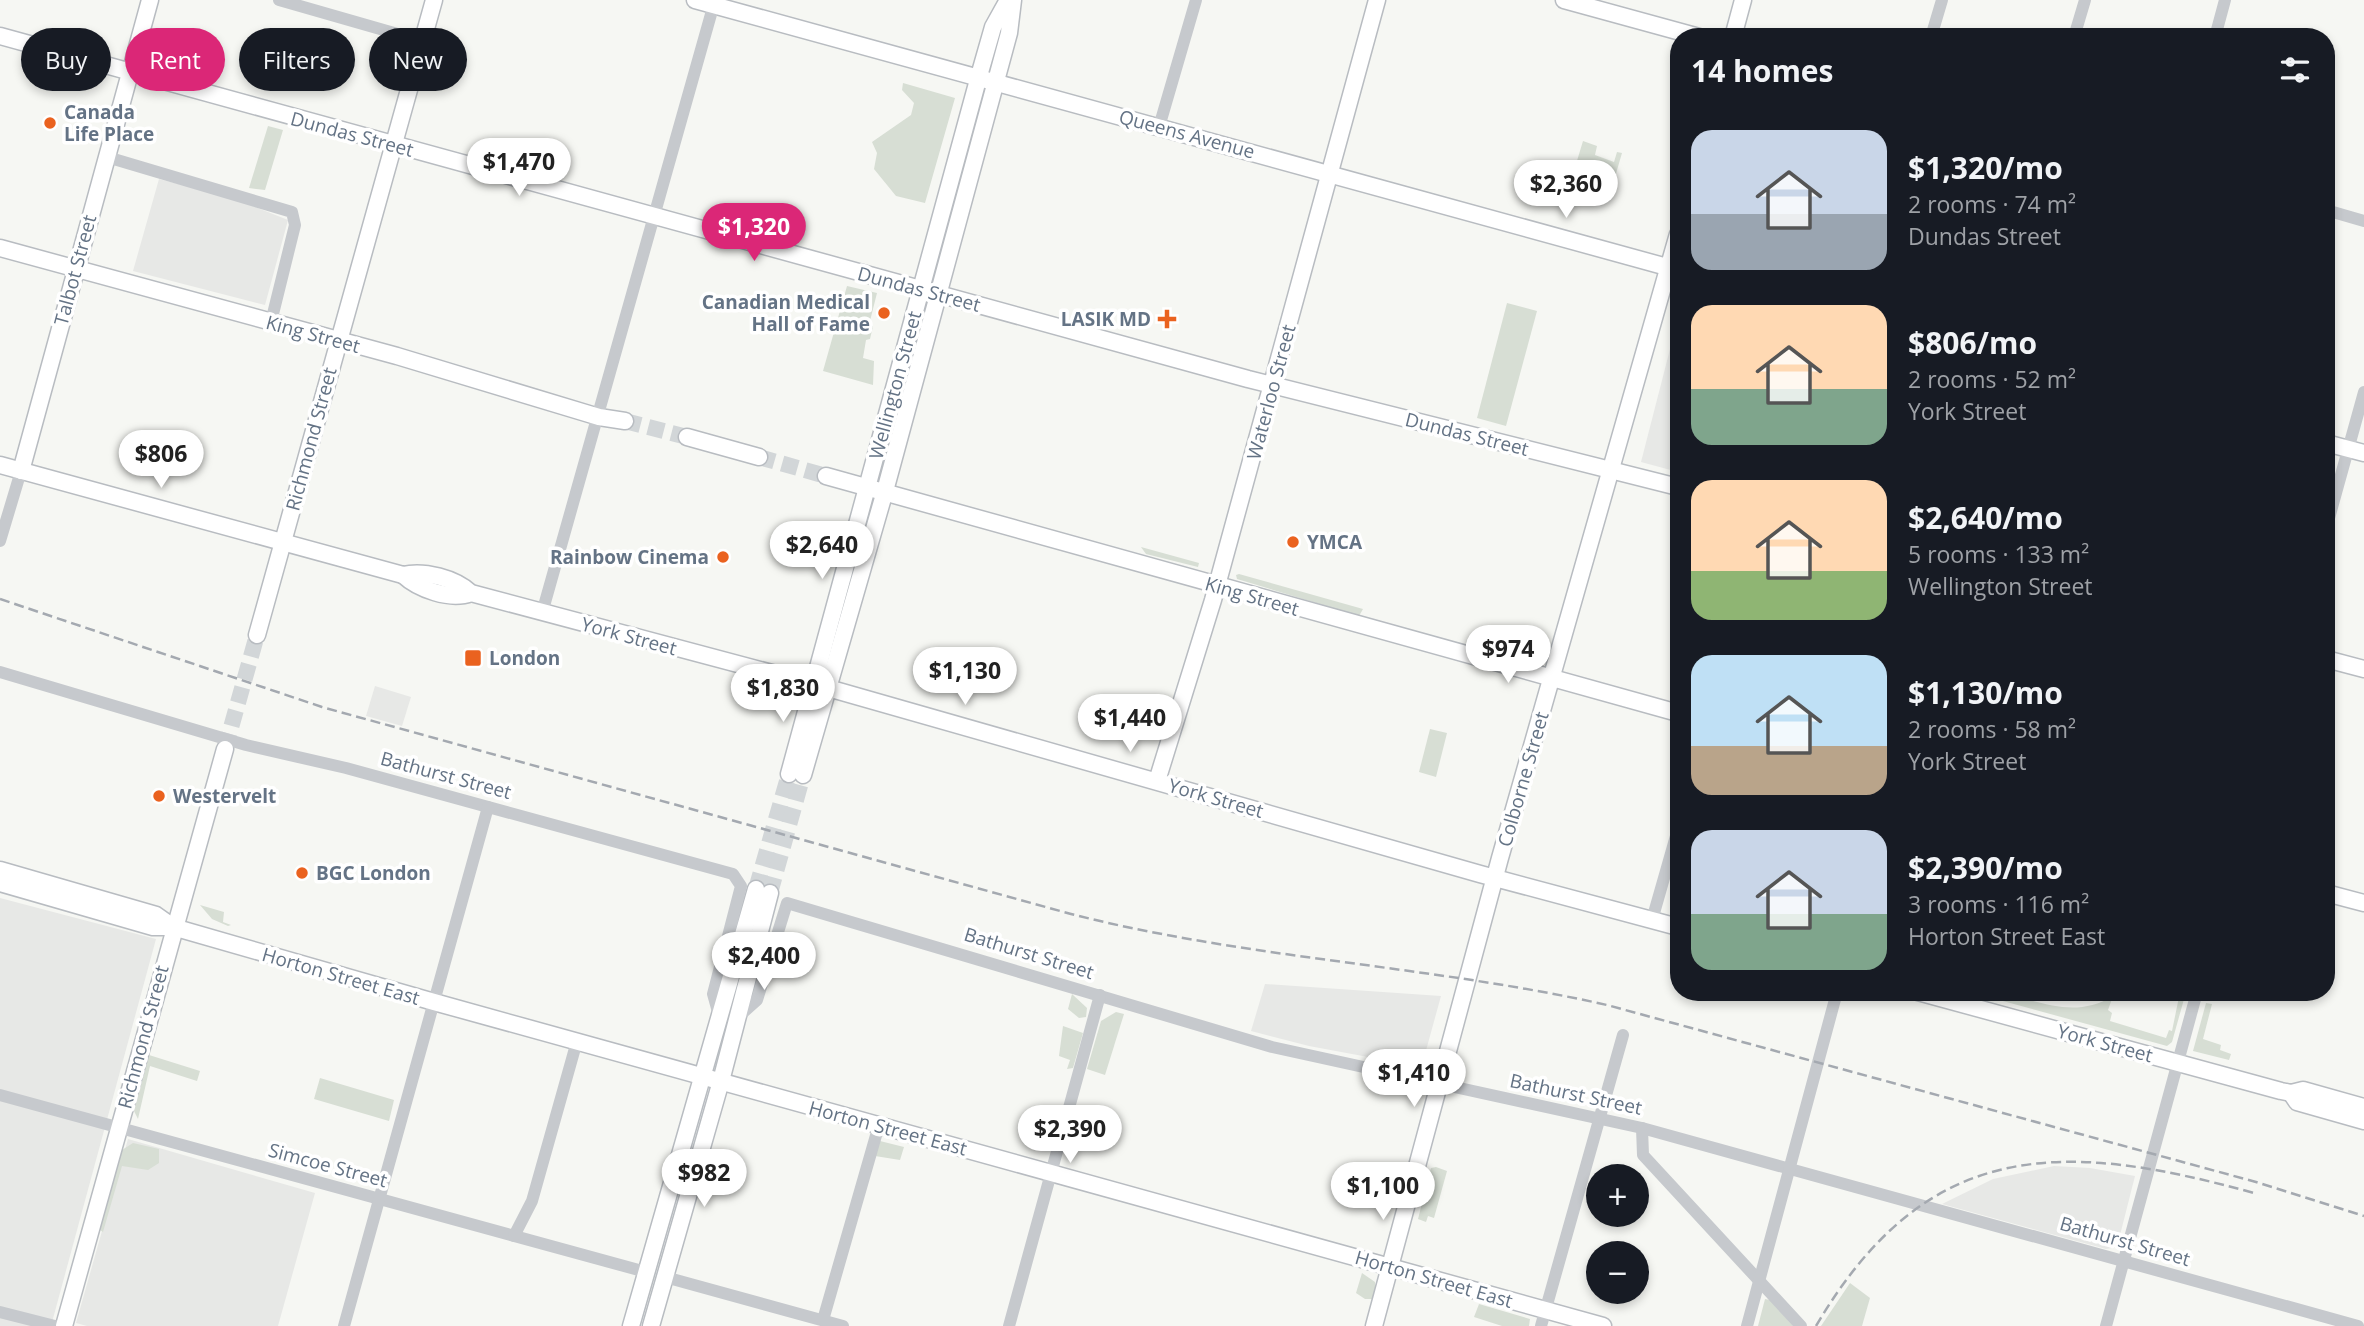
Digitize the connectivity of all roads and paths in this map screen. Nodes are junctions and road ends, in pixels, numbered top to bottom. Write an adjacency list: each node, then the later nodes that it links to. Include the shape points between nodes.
1 (150, 0): 14 (main road, Talbot Street)
2 (279, 0): 15 (street)
3 (434, 0): 16 (main road, Richmond Street)
4 (695, 0): 13 (main road, Queens Avenue)
5 (1011, 0): 24 (main road, Wellington Street, via 993,27); 25 (main road, Wellington Street, via 1009,33)
6 (1196, 0): 29 (street)
7 (1377, 0): 32 (main road, Waterloo Street)
8 (1564, 0): 21 (main road)
9 (1743, 0): 17 (main road)
10 (1942, 0): 18 (street)
11 (2085, 0): 19 (street)
12 (2225, 0): 20 (street)
13 (714, 2): 24 (main road, Queens Avenue); 34 (street)
14 (142, 28)
15 (377, 28)
16 (426, 28)
17 (1735, 28)
18 (1934, 28)
19 (2077, 28)
20 (2217, 28)
21 (1670, 29)
22 (0, 36): 23 (main road, Dundas Street)
23 (125, 72)
24 (979, 76): 25 (main road, Queens Avenue); 40 (main road, Wellington Street)
25 (996, 82): 29 (main road, Queens Avenue); 41 (main road, Wellington Street)
26 (125, 91): 31 (main road, Talbot Street)
27 (196, 91): 30 (main road, Dundas Street)
28 (408, 91): 30 (main road, Richmond Street)
29 (1159, 127): 32 (main road, Queens Avenue)
30 (393, 145): 34 (main road, Dundas Street); 43 (main road, Richmond Street)
31 (107, 157): 37 (main road, Talbot Street); 42 (street, via 292,212 295,225)
32 (1330, 174): 38 (main road, Queens Avenue); 44 (main road, Waterloo Street)
33 (2335, 213): 35 (street)
34 (655, 216): 40 (main road, Dundas Street); 46 (street)
35 (2364, 221)
36 (0, 248): 37 (main road, King Street)
37 (74, 268): 42 (main road, King Street); 55 (main road, Talbot Street)
38 (1670, 268)
39 (1670, 279): 54 (main road, Colborne Street)
40 (920, 289): 41 (main road, Dundas Street); 58 (main road, Wellington Street)
41 (938, 294): 44 (main road, Dundas Street); 59 (main road, Wellington Street)
42 (271, 322): 43 (main road, King Street)
43 (338, 341): 46 (main road, King Street); 62 (main road, Richmond Street)
44 (1272, 384): 54 (main road, Dundas Street); 63 (main road, Waterloo Street)
45 (2364, 392): 50 (street)
46 (599, 417): 47 (main road, King Street); 64 (street)
47 (625, 421)
48 (687, 437): 52 (main road)
49 (2335, 446): 50 (main road)
50 (2347, 449): 51 (main road); 60 (street)
51 (2364, 453)
52 (759, 457)
53 (0, 465): 55 (main road, York Street)
54 (1613, 470): 57 (main road, Dundas Street); 71 (main road, Colborne Street)
55 (21, 471): 61 (street, Talbot Street); 62 (main road, York Street)
56 (826, 475): 58 (main road, King Street)
57 (1670, 485)
58 (868, 487): 59 (main road, King Street); 66 (main road, Wellington Street)
59 (886, 491): 63 (main road, King Street); 72 (main road, Wellington Street)
60 (2335, 495)
61 (0, 541)
62 (283, 543): 64 (main road, York Street, via 403,575 416,572 450,581 471,593); 65 (main road, Richmond Street)
63 (1216, 585): 71 (main road, King Street); 76 (main road, Waterloo Street)
64 (542, 613): 70 (main road, York Street)
65 (257, 635)
66 (821, 652): 70 (main road, via 806,668); 72 (main road, Wellington Street)
67 (2335, 661): 68 (main road)
68 (2364, 669)
69 (0, 672): 77 (street, Bathurst Street, via 246,745)
70 (783, 676): 72 (main road, York Street)
71 (1551, 678): 73 (main road, King Street); 80 (main road, Colborne Street)
72 (820, 686): 75 (main road, Wellington Street); 76 (main road, York Street)
73 (1670, 711)
74 (225, 749): 86 (main road, Richmond Street)
75 (796, 774)
76 (1157, 781): 80 (main road, York Street)
77 (488, 807): 91 (street); 93 (street, Bathurst Street, via 733,874 741,890 713,994)
78 (1670, 857): 84 (street)
79 (0, 870): 86 (main road, Horton Street East, via 156,915)
80 (1495, 878): 84 (main road, York Street); 99 (main road, Colborne Street)
81 (0, 883): 86 (main road, Horton Street East, via 153,927)
82 (2335, 895): 83 (main road)
83 (2364, 903)
84 (1652, 920): 85 (main road, York Street)
85 (1670, 925)
86 (173, 927): 91 (main road, Horton Street East); 106 (main road, Richmond Street)
87 (1100, 995): 92 (street, Bathurst Street, via 787,903 757,1000); 99 (street, Bathurst Street, via 1272,1047); 109 (street)
88 (1835, 1001): 108 (street)
89 (1951, 1001): 96 (main road, York Street)
90 (2194, 1001): 96 (street)
91 (434, 1002): 95 (main road, Horton Street East); 110 (street)
92 (738, 1017): 93 (main road, via 763,891); 98 (main road)
93 (720, 1020): 97 (main road)
94 (1623, 1035): 103 (street)
95 (577, 1041): 97 (main road, Horton Street East); 111 (street, via 532,1201)
96 (2176, 1062): 100 (main road, York Street); 112 (street)
97 (704, 1076): 98 (main road, Horton Street East); 114 (main road)
98 (721, 1081): 105 (main road, Horton Street East); 115 (main road)
99 (1440, 1083): 103 (street, Bathurst Street); 113 (main road, Colborne Street)
100 (2291, 1093): 102 (main road, York Street, via 2303,1090); 104 (main road, York Street, via 2297,1102)
101 (0, 1095): 106 (street, Simcoe Street)
102 (2364, 1107)
103 (1600, 1118): 107 (street, Bathurst Street); 118 (street)
104 (2364, 1121)
105 (879, 1125): 109 (main road, Horton Street East); 119 (street)
106 (118, 1128): 110 (street, Simcoe Street); 121 (main road, Richmond Street)
107 (1643, 1128): 108 (street, Bathurst Street); 116 (street, via 1643,1155)
108 (1791, 1167): 112 (street, Bathurst Street); 116 (street)
109 (1051, 1173): 113 (main road, Horton Street East); 126 (street)
110 (379, 1199): 111 (street, Simcoe Street); 122 (street)
111 (514, 1236): 114 (street, Simcoe Street)
112 (2124, 1261): 131 (street); 132 (street, Bathurst Street)
113 (1391, 1265): 118 (main road, Horton Street East); 127 (main road, Colborne Street)
114 (646, 1272): 123 (main road)
115 (665, 1277): 119 (street); 124 (main road)
116 (1760, 1281): 129 (street); 130 (street)
117 (0, 1312): 120 (street)
118 (1543, 1318): 128 (main road, Horton Street East)
119 (822, 1320): 125 (street)
120 (55, 1326)
121 (64, 1326)
122 (344, 1326)
123 (631, 1326)
124 (651, 1326)
125 (843, 1326)
126 (1009, 1326)
127 (1374, 1326)
128 (1603, 1326)
129 (1747, 1326)
130 (1801, 1326)
131 (2106, 1326)
132 (2358, 1326)

